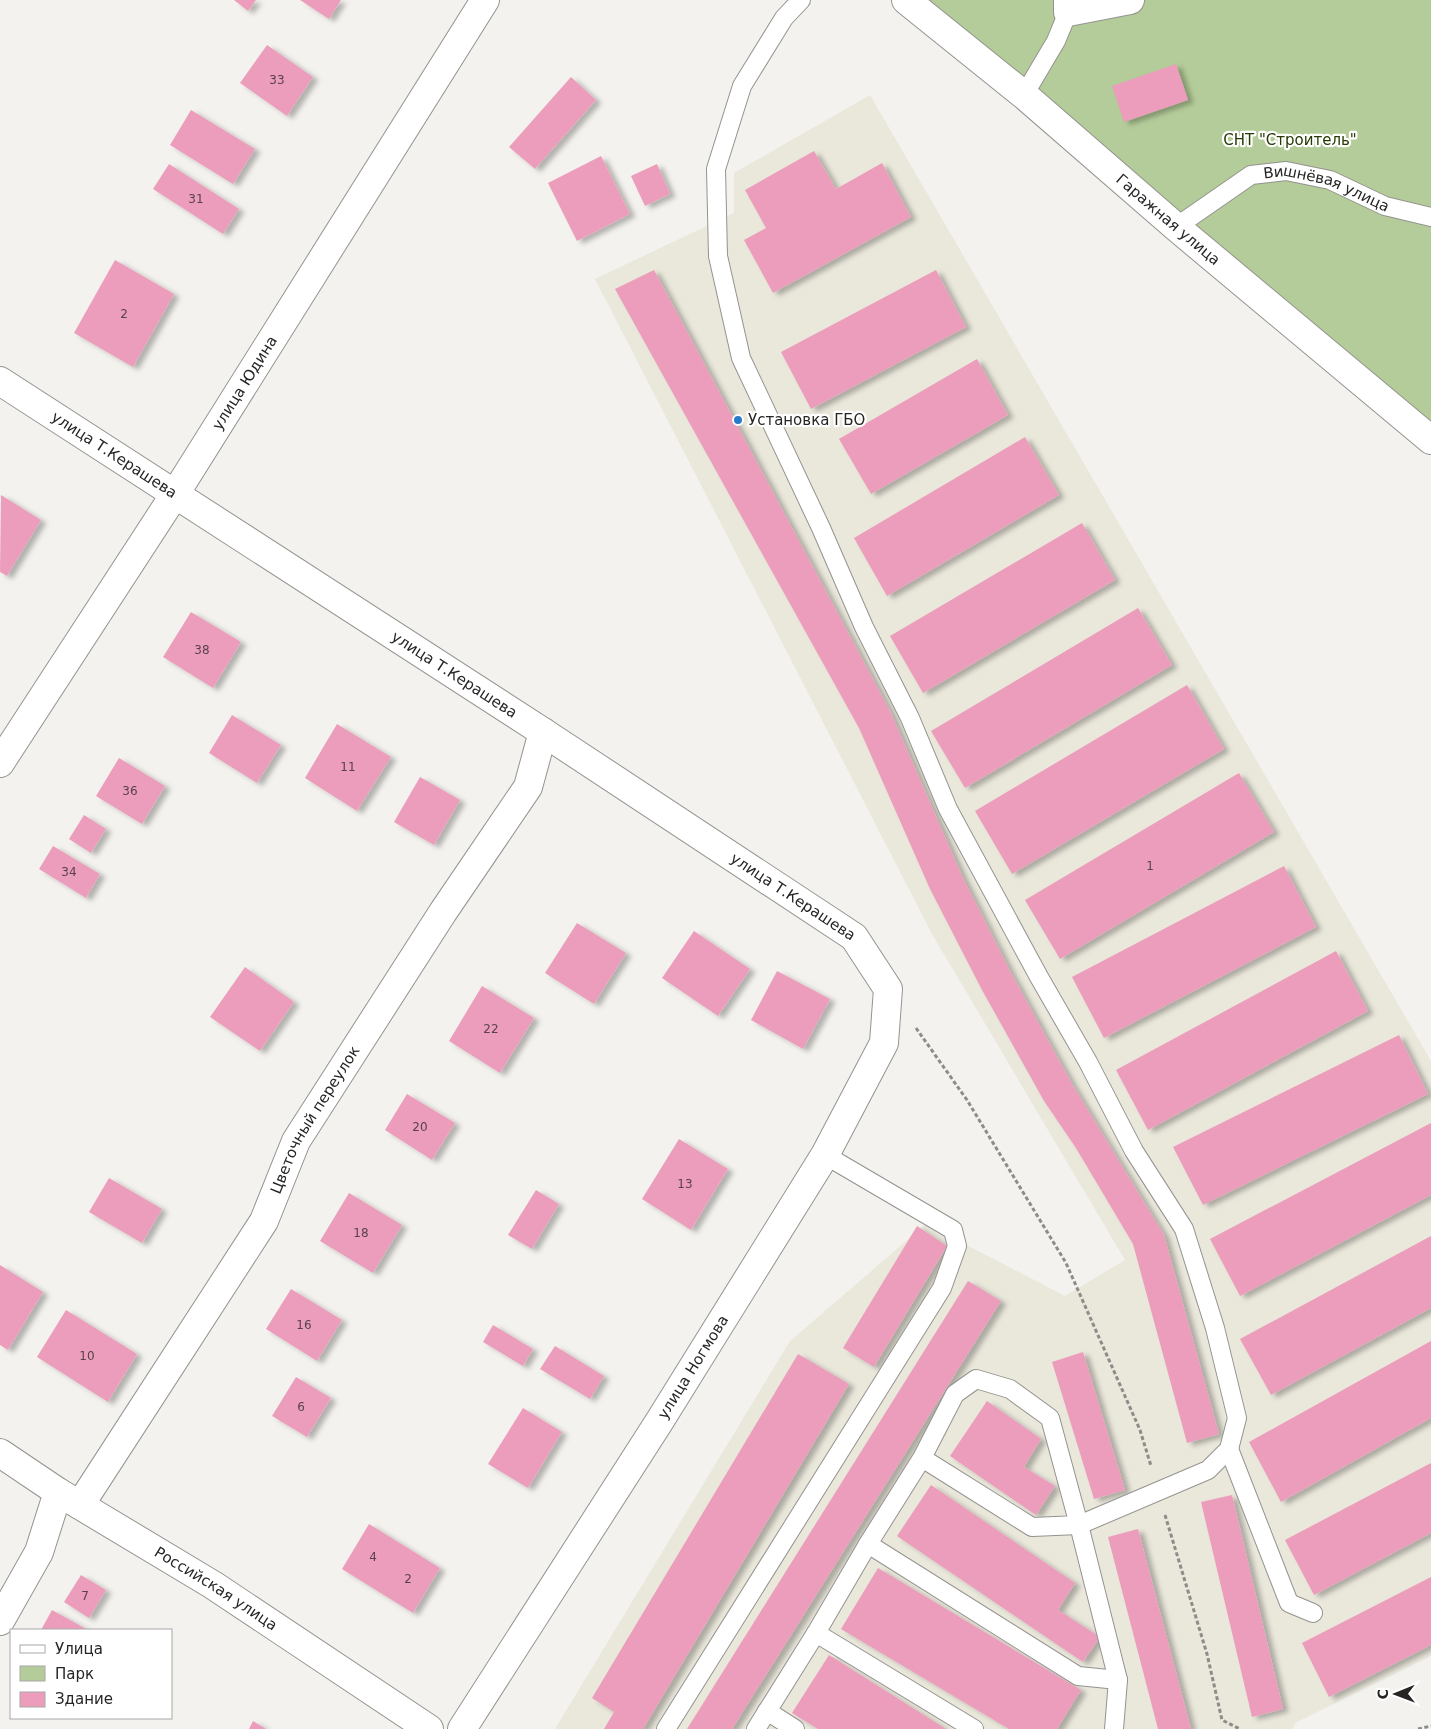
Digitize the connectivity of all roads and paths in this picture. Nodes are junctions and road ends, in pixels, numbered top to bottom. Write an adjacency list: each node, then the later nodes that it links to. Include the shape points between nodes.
1 (485, 0): 11 (street, улица Юдина)
2 (801, 0): 16 (lane, via 784,18 742,86 716,169 718,256 741,358 864,627 910,718 948,809 1134,1151 1184,1229 1215,1328 1237,1418)
3 (906, 0): 6 (street, Гаражная улица)
4 (1130, 0): 5 (street)
5 (1068, 6): 6 (lane, via 1056,41)
6 (1024, 94): 8 (street, Гаражная улица)
7 (1431, 217): 8 (lane, Вишнёвая улица, via 1385,206 1330,180 1286,171 1251,175)
8 (1176, 227): 10 (street, Гаражная улица)
9 (0, 381): 11 (street, улица Т.Керашева)
10 (1431, 440)
11 (175, 494): 12 (street, улица Т.Керашева); 13 (street, улица Юдина)
12 (543, 732): 14 (street, улица Т.Керашева, via 854,937); 20 (street, Цветочный переулок, via 528,787 443,912 296,1141 264,1221)
13 (0, 763)
14 (888, 989): 15 (street, улица Ногмова, via 884,1043); 19 (path, via 967,1100 1066,1263 1140,1430)
15 (825, 1155): 30 (street, улица Ногмова); 31 (lane, via 953,1230 957,1246 942,1288)
16 (1229, 1449): 19 (lane, via 1208,1470); 23 (lane, via 1289,1603)
17 (0, 1453): 20 (street, Российская улица)
18 (922, 1458): 21 (lane, via 1032,1527); 21 (lane, via 956,1394 976,1379 1010,1389 1050,1418); 22 (lane)
19 (1158, 1491): 21 (lane); 36 (path, via 1207,1654 1222,1720)
20 (69, 1498): 24 (street, Цветочный переулок); 29 (street, Российская улица, via 213,1585)
21 (1079, 1524): 26 (lane)
22 (868, 1544): 25 (lane); 26 (lane, via 1078,1676)
23 (1313, 1613)
24 (0, 1621)
25 (816, 1633): 27 (lane); 34 (lane)
26 (1118, 1680): 35 (lane)
27 (767, 1711): 32 (lane); 33 (lane)
28 (1431, 1726): 37 (path)
29 (429, 1729)
30 (462, 1729)
31 (666, 1729)
32 (756, 1729)
33 (795, 1729)
34 (974, 1729)
35 (1114, 1729)
36 (1240, 1729)
37 (1418, 1729)

